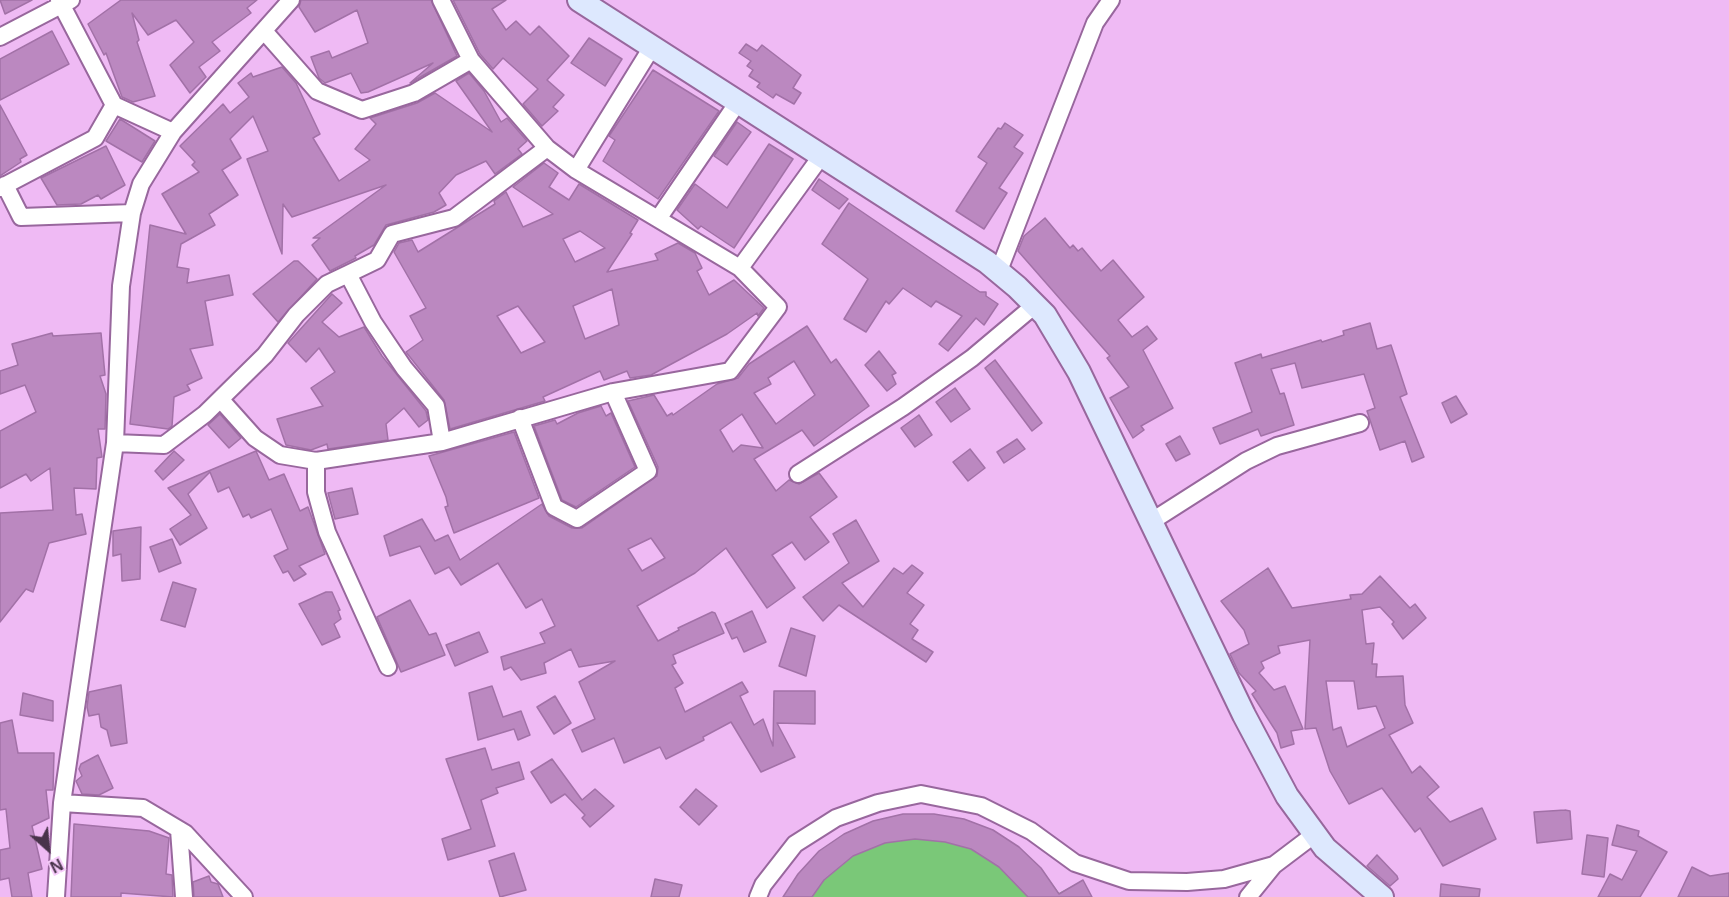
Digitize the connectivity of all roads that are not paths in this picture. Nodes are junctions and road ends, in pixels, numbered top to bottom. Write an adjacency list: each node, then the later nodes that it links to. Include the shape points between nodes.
1 (441, 0): 9 (street)
2 (579, 0): 8 (main road)
3 (1111, 0): 20 (street, via 1095,23)
4 (64, 2): 7 (street); 11 (street)
5 (281, 4): 6 (street)
6 (264, 31): 9 (street, via 317,91 363,110 414,93); 12 (street)
7 (0, 37)
8 (652, 47): 10 (main road); 15 (street)
9 (471, 60): 13 (street)
10 (738, 102): 14 (main road); 18 (street)
11 (114, 105): 12 (street); 16 (street, via 95,138)
12 (173, 132): 17 (street, via 141,184)
13 (547, 148): 15 (street); 21 (street, via 454,218 392,234 377,260)
14 (822, 155): 19 (street); 20 (main road, via 987,262)
15 (576, 170): 18 (street)
16 (2, 186): 17 (street, via 21,217)
17 (132, 213): 28 (street, via 121,286)
18 (658, 219): 19 (street)
19 (740, 268): 23 (street, via 778,307 730,371)
20 (998, 273): 22 (main road)
21 (348, 274): 24 (street, via 327,284); 27 (street, via 373,322 436,406)
22 (1035, 305): 30 (street, via 972,358); 31 (main road, via 1079,372)
23 (613, 392): 25 (street); 25 (street, via 648,471 577,519 554,507)
24 (221, 400): 28 (street, via 164,444); 29 (street, via 255,438 280,455)
25 (520, 418): 27 (street)
26 (1360, 423): 31 (street, via 1277,446 1246,461)
27 (442, 442): 29 (street)
28 (115, 443): 33 (street)
29 (316, 461): 32 (street, via 316,492 327,532)
30 (798, 474)
31 (1152, 521): 35 (main road, via 1244,715 1287,796)
32 (388, 667)
33 (62, 803): 34 (street, via 142,808); 37 (street)
34 (179, 830): 38 (street); 39 (street)
35 (1315, 834): 36 (street); 42 (main road, via 1325,848)
36 (1274, 865): 40 (street, via 1224,879 1129,881 1075,862 1031,831 981,806 921,794 878,803 836,818 795,844); 41 (street)
37 (56, 897)
38 (184, 897)
39 (244, 897)
40 (758, 897)
41 (1248, 897)
42 (1382, 897)

